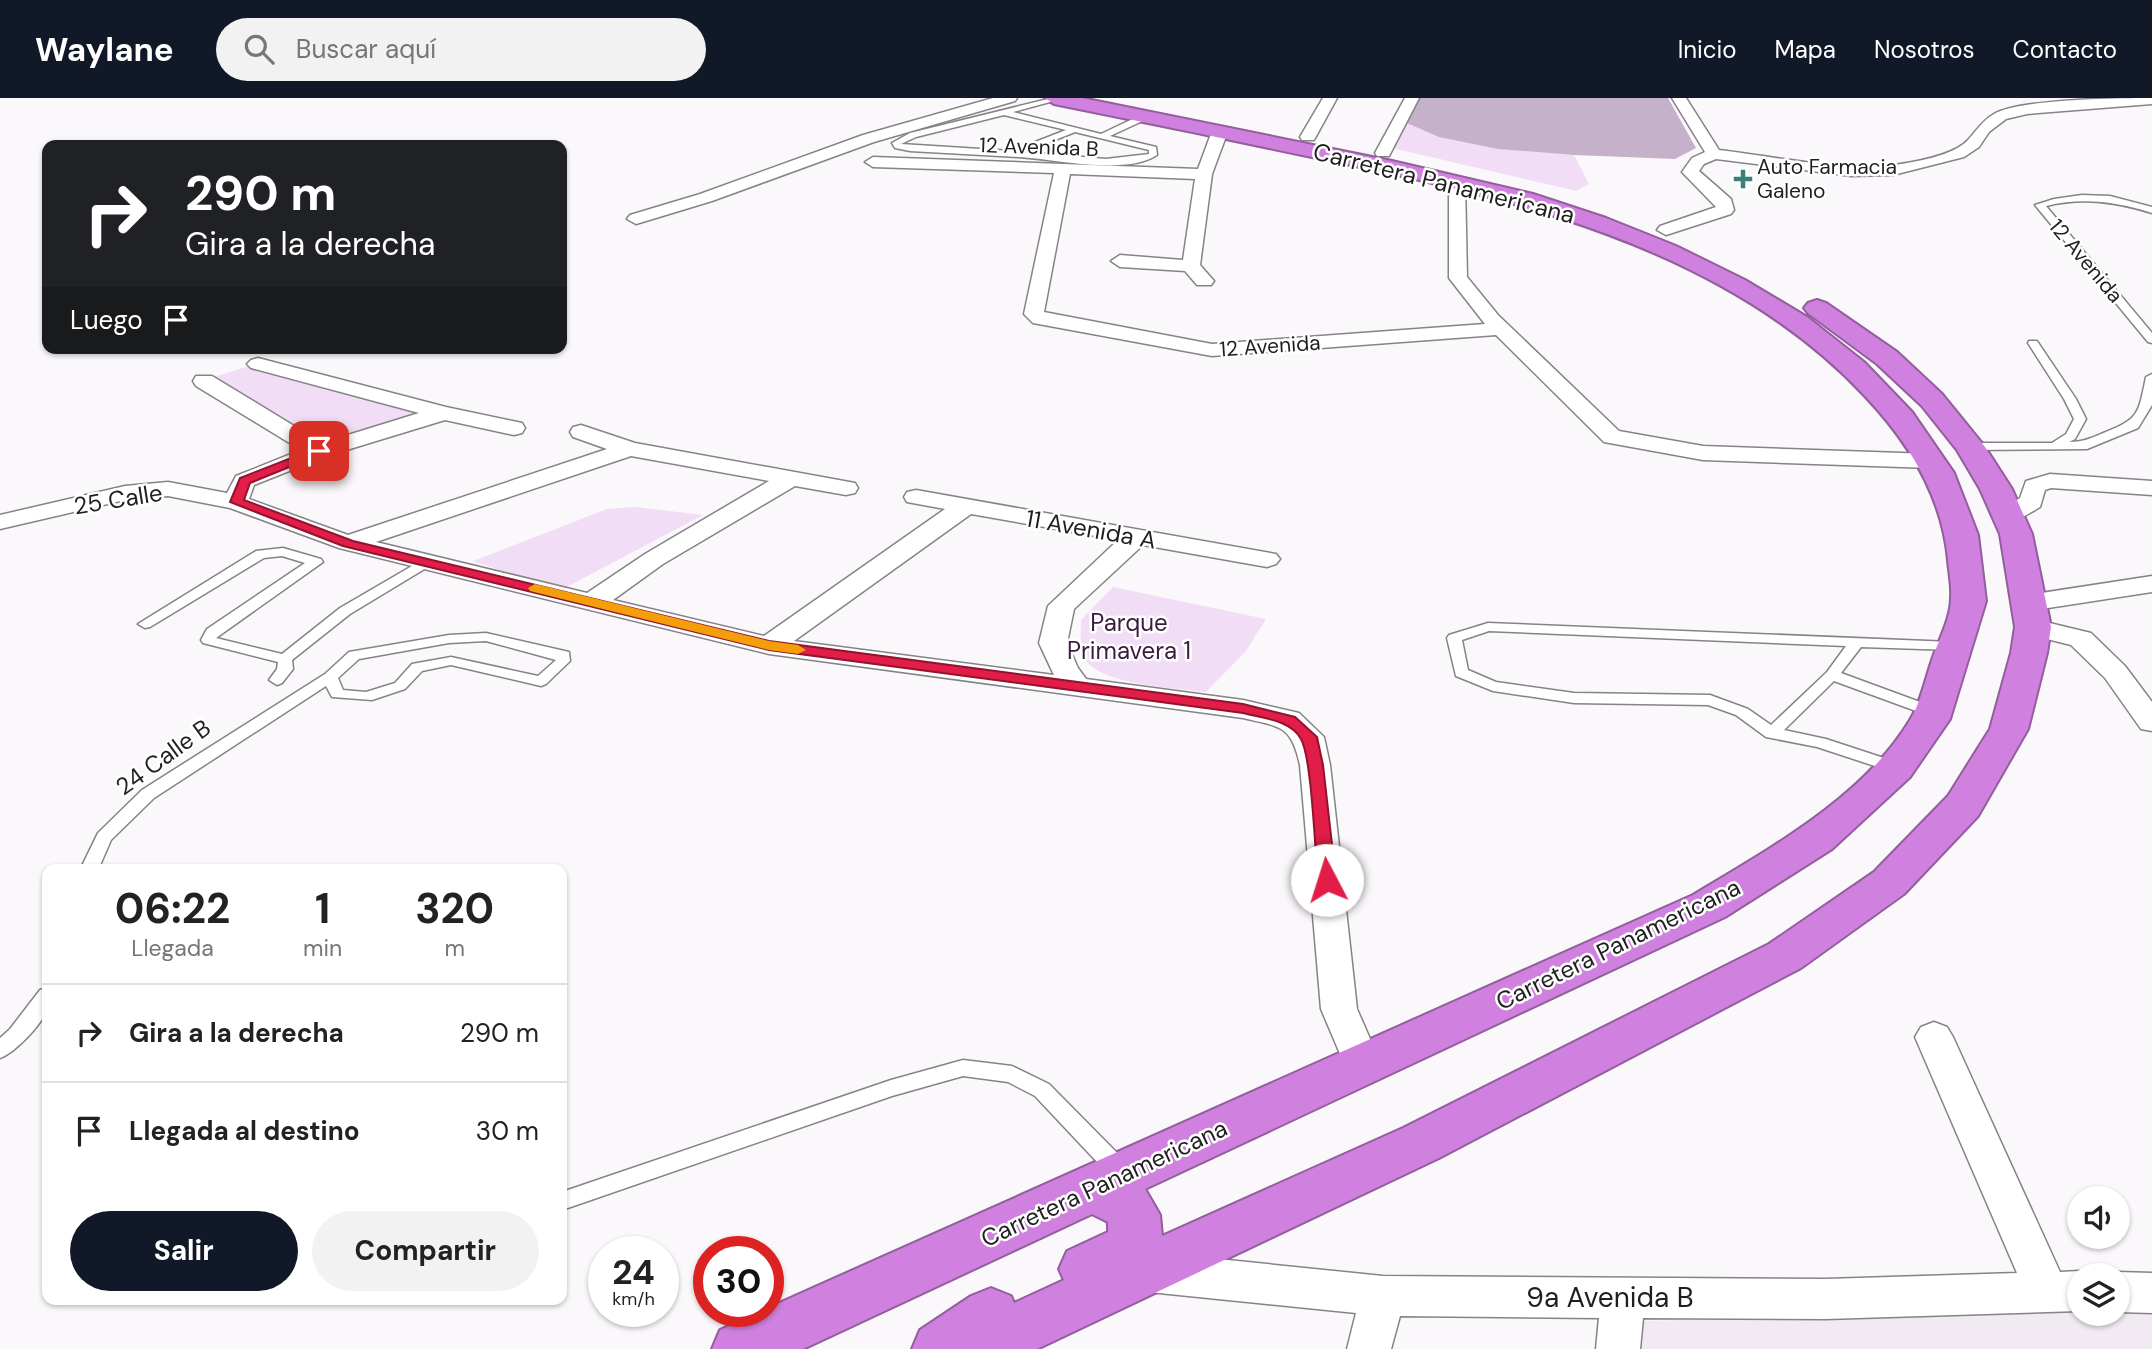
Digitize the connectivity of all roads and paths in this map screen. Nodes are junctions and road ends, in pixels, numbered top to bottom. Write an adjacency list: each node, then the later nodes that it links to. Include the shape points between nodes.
1 (1010, 98): 22 (street, via 912,123 679,209)
2 (1056, 98): 8 (lane); 9 (highway, Carretera Panamericana)
3 (1112, 98): 13 (highway, Carretera Panamericana)
4 (1330, 98): 13 (street)
5 (1412, 98): 14 (street)
6 (1679, 98): 16 (street)
7 (2152, 100): 16 (street, via 2001,116 1958,154 1893,170 1850,171)
8 (1000, 112): 10 (lane); 15 (lane, via 896,143 910,148)
9 (1146, 116): 11 (highway, Carretera Panamericana); 12 (lane)
10 (1076, 130): 12 (lane); 15 (lane)
11 (1220, 131): 19 (street); 20 (highway, Carretera Panamericana)
12 (1103, 136): 15 (lane, via 1145,145 1153,149 1153,155 1126,161)
13 (1308, 137): 14 (highway, Carretera Panamericana)
14 (1383, 153): 23 (highway, Carretera Panamericana, via 1544,187)
15 (1013, 154)
16 (1714, 154): 23 (street, via 1698,160 1690,172 1725,203 1725,210)
17 (873, 162): 18 (street, 12 Avenida B)
18 (1063, 169): 19 (street, 12 Avenida B); 27 (street, 12 Avenida, via 1034,314 1040,320 1212,350)
19 (1204, 174): 25 (street)
20 (1457, 182): 27 (street, via 1458,278); 40 (highway, Carretera Panamericana, via 1598,223 1736,285 1798,323 1854,368 1902,418)
21 (2152, 210): 28 (lane, 12 Avenida, via 2129,201 2099,198 2066,198 2040,205)
22 (636, 219)
23 (1665, 230): 37 (highway, Carretera Panamericana, via 1725,256 1837,320 1932,400)
24 (1120, 261): 25 (street)
25 (1191, 266): 26 (street)
26 (1204, 281)
27 (1502, 329): 40 (street, via 1612,437 1703,453)
28 (2152, 340)
29 (2033, 343): 36 (lane, via 2080,419 2071,436)
30 (258, 364): 33 (street)
31 (2152, 377): 36 (lane, via 2146,405 2134,425 2083,446)
32 (204, 381): 39 (street)
33 (444, 413): 34 (street); 39 (street)
34 (514, 428)
35 (581, 432): 38 (street)
36 (2055, 446): 37 (lane)
37 (1970, 447): 47 (highway, Carretera Panamericana)
38 (630, 449): 41 (street); 50 (street)
39 (319, 451): 45 (street, via 244,481)
40 (1931, 461): 59 (highway, Carretera Panamericana, via 1962,535 1969,601)
41 (792, 478): 42 (street); 54 (street, via 654,559)
42 (846, 488)
43 (2152, 488): 47 (street, via 2050,481 2034,486 2031,502)
44 (916, 497): 46 (street, 11 Avenida A)
45 (236, 502): 48 (street, 25 Calle, via 168,489 125,493); 50 (street, 25 Calle)
46 (966, 506): 49 (street, 11 Avenida A); 58 (street)
47 (2008, 515): 55 (highway, Carretera Panamericana, via 2016,534)
48 (0, 522)
49 (1136, 537): 51 (street, 11 Avenida A); 66 (street, via 1061,606 1053,643)
50 (348, 544): 52 (street, 25 Calle)
51 (1267, 559)
52 (429, 562): 54 (street, 25 Calle); 61 (lane, via 345,611)
53 (2152, 584): 55 (street, via 2101,589)
54 (591, 603): 58 (street, 25 Calle)
55 (2031, 615): 68 (street, via 2081,639 2115,672); 78 (highway, Carretera Panamericana, via 2029,653 2009,729 1964,806 1889,883 1785,956 1421,1143)
56 (145, 624): 61 (lane, via 261,554 283,552 316,562 212,632 208,640)
57 (1857, 642): 59 (lane); 63 (lane); 69 (lane, via 1488,627 1454,638 1461,673 1493,686 1574,698 1710,700 1742,712)
58 (769, 646): 66 (street, 25 Calle)
59 (1952, 646): 67 (highway, Carretera Panamericana)
60 (393, 648): 62 (lane, via 412,654); 62 (lane, 24 Calle B, via 486,637 564,655 541,681 451,661); 64 (lane, 24 Calle B, via 354,655)
61 (285, 659): 65 (lane, via 285,669)
62 (417, 667): 64 (lane, via 400,686 367,697 337,694)
63 (1832, 675): 67 (lane); 69 (lane)
64 (330, 677): 71 (lane, 24 Calle B, via 148,794 104,837)
65 (277, 680)
66 (1078, 688): 75 (street, 25 Calle, via 1268,713 1289,720 1309,737 1339,1009)
67 (1933, 712): 70 (highway, Carretera Panamericana)
68 (2152, 722)
69 (1772, 733): 70 (lane)
70 (1896, 768): 75 (highway, Carretera Panamericana, via 1817,839 1709,906)
71 (92, 864)
72 (42, 1001): 74 (lane)
73 (1934, 1037): 79 (street)
74 (0, 1050)
75 (1362, 1064): 76 (highway, Carretera Panamericana)
76 (1106, 1182): 77 (lane, via 1042,1090 1012,1074 963,1068 891,1088); 84 (highway, Carretera Panamericana); 85 (highway, via 1135,1217 1137,1233 1131,1248 982,1319)
77 (567, 1199)
78 (1142, 1272): 82 (street, 9a Avenida B); 86 (highway, Carretera Panamericana)
79 (2063, 1291): 83 (street, 9a Avenida B, via 1826,1299)
80 (2130, 1292): 81 (street)
81 (2152, 1293)
82 (1383, 1296): 83 (street, 9a Avenida B); 87 (street)
83 (1623, 1297): 88 (street)
84 (741, 1349)
85 (941, 1349)
86 (975, 1349)
87 (1369, 1349)
88 (1618, 1349)

